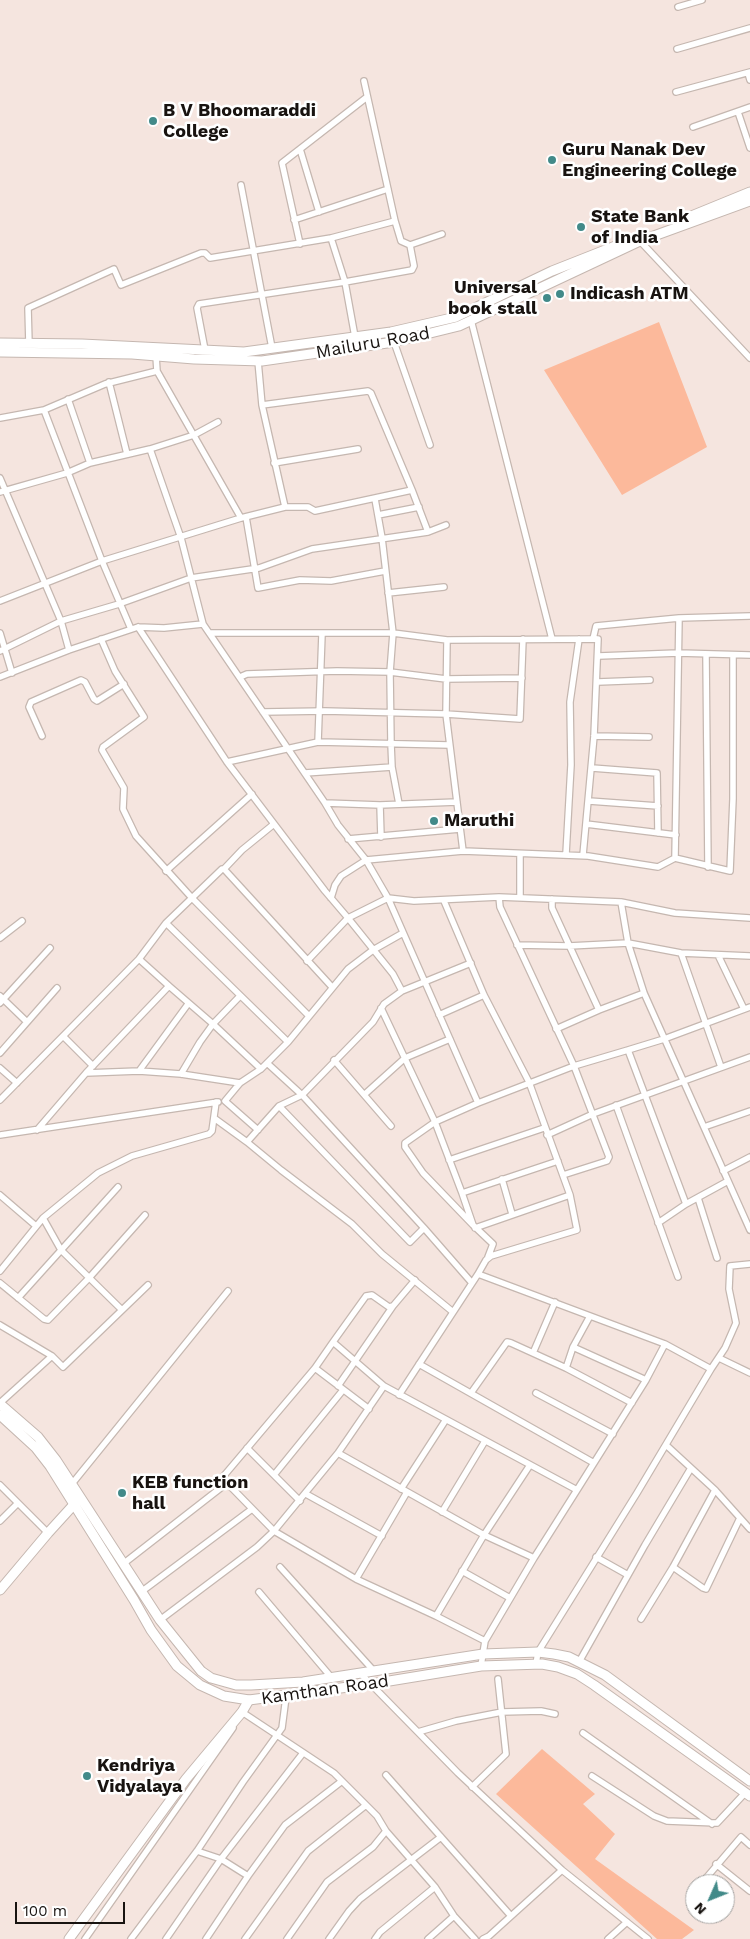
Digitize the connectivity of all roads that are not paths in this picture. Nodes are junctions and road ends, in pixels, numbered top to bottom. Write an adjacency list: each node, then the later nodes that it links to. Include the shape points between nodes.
1 (702, 0): 2 (street)
2 (678, 7)
3 (750, 28): 4 (street)
4 (677, 49)
5 (749, 72): 6 (street); 8 (street)
6 (750, 80)
7 (364, 81): 9 (street)
8 (676, 92)
9 (367, 97): 13 (street); 16 (street)
10 (750, 107): 11 (street)
11 (738, 112): 12 (street); 14 (street)
12 (693, 127)
13 (300, 148): 19 (street); 20 (street, via 282,163)
14 (750, 148)
15 (241, 185): 27 (street)
16 (388, 189): 19 (street); 21 (street)
17 (750, 192): 28 (main road)
18 (750, 202): 24 (main road, Mailuru Road)
19 (319, 212): 20 (street)
20 (294, 220): 25 (street)
21 (395, 221): 23 (street); 26 (street, via 400,240)
22 (442, 234): 26 (street)
23 (331, 238): 25 (street); 29 (street)
24 (640, 241): 28 (main road, Mailuru Road); 40 (street)
25 (300, 244): 27 (street)
26 (410, 245): 29 (street, via 412,270)
27 (254, 251): 30 (street); 35 (street, via 210,258 202,253 121,285 114,269 28,308)
28 (555, 275): 31 (main road, Mailuru Road); 32 (main road, via 456,317)
29 (345, 282): 30 (street); 32 (street)
30 (262, 294): 36 (street); 37 (street, via 198,305)
31 (472, 320): 33 (main road, Mailuru Road); 89 (street)
32 (355, 337): 36 (main road)
33 (394, 342): 41 (main road, Mailuru Road); 50 (street)
34 (0, 343): 35 (main road)
35 (29, 344): 37 (main road)
36 (272, 348): 37 (main road, via 244,352)
37 (205, 350)
38 (0, 352): 39 (main road, Mailuru Road)
39 (156, 356): 41 (main road, Mailuru Road); 42 (street)
40 (750, 358)
41 (258, 361): 45 (street)
42 (157, 371): 43 (street); 49 (street)
43 (109, 382): 44 (street); 53 (street)
44 (68, 399): 46 (street); 54 (street)
45 (262, 405): 55 (street); 58 (street, via 368,391 373,396)
46 (44, 410): 47 (street); 56 (street)
47 (0, 418)
48 (218, 422): 49 (street)
49 (194, 436): 51 (street); 64 (street)
50 (430, 445)
51 (150, 449): 53 (street); 67 (street)
52 (358, 449): 55 (street)
53 (127, 454): 54 (street)
54 (90, 463): 56 (street)
55 (274, 463): 61 (street)
56 (67, 473): 59 (street); 69 (street)
57 (0, 478): 59 (street)
58 (412, 490): 60 (street); 62 (street)
59 (3, 491): 73 (street)
60 (375, 499): 61 (street, via 315,511 308,507); 63 (street)
61 (285, 507): 64 (street)
62 (419, 507): 63 (street); 66 (street)
63 (378, 515): 68 (street)
64 (243, 518): 67 (street); 70 (street)
65 (446, 525): 66 (street)
66 (428, 532): 68 (street)
67 (181, 538): 69 (street); 72 (street)
68 (382, 538): 70 (street, via 312,549); 71 (street)
69 (102, 561): 73 (street); 77 (street)
70 (254, 568): 71 (street, via 260,588 300,580 325,581); 72 (street)
71 (386, 571): 75 (street)
72 (191, 578): 77 (street); 81 (street)
73 (44, 583): 76 (street); 80 (street)
74 (444, 587): 75 (street)
75 (388, 593): 84 (street)
76 (0, 601)
77 (119, 604): 80 (street); 83 (street)
78 (750, 616): 79 (street)
79 (679, 618): 91 (street, via 596,626); 96 (street)
80 (61, 621): 94 (street); 95 (street)
81 (203, 624): 82 (street); 86 (street)
82 (138, 628): 83 (street); 122 (street)
83 (131, 630): 88 (street)
84 (393, 632): 87 (street); 92 (street); 102 (street)
85 (0, 633): 94 (street)
86 (210, 633): 87 (street); 105 (street)
87 (322, 634): 101 (street)
88 (101, 639): 95 (street); 110 (street)
89 (552, 639): 90 (street); 93 (street)
90 (579, 639): 91 (street); 142 (street, via 570,702 572,765)
91 (593, 639): 100 (street, via 598,639)
92 (447, 640): 93 (street); 107 (street)
93 (523, 640): 106 (street)
94 (3, 650): 103 (street)
95 (69, 650): 103 (street)
96 (678, 653): 97 (street); 100 (street); 137 (street)
97 (706, 654): 98 (street); 146 (street)
98 (733, 655): 99 (street); 146 (street, via 731,869 728,872)
99 (750, 655)
100 (599, 656): 109 (street)
101 (320, 672): 102 (street); 105 (street, via 247,674); 111 (street)
102 (390, 672): 107 (street); 113 (street)
103 (12, 673): 104 (street)
104 (0, 677)
105 (240, 677): 112 (street)
106 (522, 678): 107 (street); 114 (street, via 520,720)
107 (446, 679): 114 (street)
108 (650, 680): 109 (street)
109 (598, 682): 116 (street)
110 (124, 684): 115 (street, via 97,701 81,680 30,703); 148 (street, via 144,717 102,750 124,788 123,809 136,836)
111 (320, 711): 112 (street); 113 (street); 118 (street)
112 (263, 712): 121 (street)
113 (391, 713): 114 (street); 119 (street)
114 (446, 714): 120 (street)
115 (42, 736)
116 (594, 736): 117 (street); 124 (street)
117 (649, 736)
118 (318, 742): 119 (street); 121 (street)
119 (390, 744): 120 (street); 123 (street)
120 (449, 745): 128 (street)
121 (288, 748): 122 (street); 125 (street)
122 (227, 762): 126 (street)
123 (392, 767): 125 (street); 130 (street)
124 (592, 768): 127 (street); 132 (street, via 657,773)
125 (305, 773): 129 (street)
126 (252, 794): 133 (street); 148 (street)
127 (589, 801): 132 (street); 134 (street)
128 (457, 802): 130 (street); 135 (street)
129 (325, 803): 131 (street); 139 (street)
130 (399, 804): 131 (street)
131 (380, 805): 138 (street)
132 (658, 806): 136 (street)
133 (274, 824): 147 (street); 152 (street)
134 (586, 824): 136 (street); 143 (street)
135 (460, 829): 138 (street); 140 (street)
136 (658, 833): 137 (street)
137 (676, 835): 144 (street)
138 (381, 837): 139 (street)
139 (348, 838): 145 (street)
140 (463, 851): 141 (street); 145 (street)
141 (520, 854): 142 (street); 150 (street)
142 (566, 854): 143 (street)
143 (583, 855): 144 (street, via 658,867)
144 (675, 858): 146 (street)
145 (366, 860): 152 (street, via 341,876); 153 (street)
146 (708, 867)
147 (224, 869): 151 (street); 172 (street)
148 (166, 871): 151 (street)
149 (499, 897): 150 (street); 155 (street); 164 (street, via 500,907)
150 (520, 897): 154 (street)
151 (192, 898): 160 (street); 187 (street)
152 (331, 898): 157 (street)
153 (388, 898): 155 (street); 157 (street); 161 (street)
154 (552, 899): 156 (street); 165 (street, via 552,908)
155 (444, 901): 173 (street)
156 (621, 902): 158 (street, via 675,913); 163 (street)
157 (348, 918): 167 (street); 172 (street)
158 (750, 918)
159 (22, 921): 162 (street)
160 (166, 924): 171 (street); 181 (street)
161 (403, 933): 167 (street); 174 (street)
162 (0, 938)
163 (628, 943): 165 (street); 168 (street); 179 (street)
164 (517, 945): 165 (street); 192 (street)
165 (569, 946): 186 (street)
166 (50, 948): 182 (street)
167 (374, 950): 176 (street, via 348,969); 178 (street)
168 (681, 953): 169 (street); 190 (street)
169 (718, 955): 170 (street); 185 (street)
170 (750, 956)
171 (139, 959): 175 (street); 193 (street)
172 (307, 961): 176 (street)
173 (471, 963): 174 (street); 180 (street)
174 (425, 982): 178 (street); 188 (street)
175 (169, 986): 183 (street); 203 (street)
176 (332, 987): 187 (street)
177 (57, 988): 189 (street)
178 (402, 990): 184 (street)
179 (644, 993): 186 (street); 195 (street)
180 (484, 995): 188 (street); 212 (street)
181 (240, 996): 191 (street); 196 (street)
182 (1, 999): 189 (street)
183 (188, 1004): 191 (street); 208 (street)
184 (381, 1008): 200 (street); 201 (street, via 373,1022)
185 (747, 1008): 190 (street)
186 (599, 1010): 192 (street)
187 (308, 1015): 196 (street)
188 (439, 1015): 194 (street)
189 (27, 1022): 198 (street)
190 (705, 1023): 195 (street); 205 (street)
191 (213, 1024): 207 (street); 210 (street)
192 (556, 1029): 204 (street)
193 (63, 1036): 203 (street); 213 (street)
194 (450, 1039): 200 (street); 221 (street)
195 (664, 1039): 197 (street); 211 (street)
196 (288, 1042): 202 (street)
197 (628, 1050): 204 (street); 217 (street)
198 (0, 1053)
199 (750, 1057): 205 (street)
200 (405, 1058): 215 (street); 227 (street)
201 (334, 1060): 215 (street); 216 (street)
202 (267, 1063): 207 (street); 216 (street)
203 (93, 1066): 209 (street)
204 (574, 1066): 212 (street); 225 (street)
205 (721, 1067): 211 (street)
206 (0, 1068): 213 (street)
207 (261, 1069): 214 (street)
208 (139, 1070): 209 (street); 210 (street)
209 (86, 1073): 231 (street)
210 (181, 1074): 214 (street)
211 (683, 1081): 217 (street); 229 (street)
212 (529, 1082): 221 (street); 230 (street)
213 (17, 1083): 218 (street)
214 (240, 1083): 219 (street)
215 (365, 1094): 228 (street)
216 (302, 1095): 223 (street); 255 (street)
217 (644, 1095): 222 (street); 248 (street)
218 (0, 1100)
219 (225, 1101): 220 (street); 232 (street)
220 (216, 1102): 226 (street); 231 (street)
221 (478, 1103): 227 (street)
222 (616, 1105): 225 (street); 252 (street)
223 (279, 1106): 232 (street); 255 (street, via 410,1242)
224 (750, 1111): 229 (street)
225 (593, 1114): 234 (street); 240 (street, via 609,1158)
226 (214, 1118): 235 (street); 251 (street, via 212,1131 205,1137 126,1159 90,1178)
227 (435, 1122): 237 (street); 254 (street, via 404,1146 423,1173)
228 (391, 1126)
229 (704, 1127): 239 (street)
230 (544, 1128): 234 (street); 237 (street)
231 (37, 1130): 233 (street)
232 (258, 1130): 235 (street)
233 (0, 1135)
234 (547, 1135): 238 (street)
235 (247, 1142): 265 (street, via 352,1224)
236 (750, 1158): 239 (street)
237 (449, 1160): 244 (street)
238 (558, 1161): 240 (street); 241 (street)
239 (723, 1171): 242 (street)
240 (563, 1175): 246 (street)
241 (502, 1179): 244 (street); 249 (street)
242 (728, 1181): 247 (street); 256 (street)
243 (118, 1188): 257 (street)
244 (462, 1192): 254 (street)
245 (0, 1194): 253 (street)
246 (570, 1195): 249 (street); 258 (street, via 577,1230)
247 (698, 1198): 248 (street); 259 (street)
248 (686, 1204): 252 (street)
249 (512, 1214): 254 (street)
250 (146, 1215): 264 (street)
251 (43, 1218): 253 (street); 257 (street)
252 (658, 1223): 263 (street)
253 (36, 1226): 261 (street)
254 (474, 1227): 258 (street, via 493,1244)
255 (424, 1228): 267 (street)
256 (750, 1230)
257 (61, 1250): 264 (street); 270 (street)
258 (488, 1258): 262 (street)
259 (717, 1258)
260 (750, 1264): 282 (street, via 730,1266 729,1290 736,1323)
261 (0, 1271)
262 (478, 1274): 267 (street); 271 (street)
263 (678, 1277)
264 (89, 1278): 270 (street, via 48,1320); 273 (street)
265 (415, 1280): 272 (street); 274 (street)
266 (0, 1283): 270 (street)
267 (472, 1283): 274 (street)
268 (148, 1285): 273 (street)
269 (228, 1291): 311 (street)
270 (18, 1298)
271 (554, 1302): 275 (street); 280 (street)
272 (393, 1306): 277 (street, via 389,1307 372,1295 366,1296); 283 (street)
273 (122, 1310): 281 (street, via 63,1367)
274 (453, 1312): 284 (street)
275 (590, 1316): 278 (street); 279 (street)
276 (0, 1324): 281 (street)
277 (333, 1342): 283 (street); 285 (street)
278 (665, 1344): 287 (street); 289 (street)
279 (574, 1347): 286 (street); 289 (street)
280 (532, 1352): 286 (street); 292 (street, via 507,1342)
281 (52, 1356): 295 (street)
282 (718, 1358): 287 (street); 288 (street)
283 (355, 1361): 290 (street); 291 (street)
284 (419, 1364): 292 (street); 294 (street)
285 (315, 1368): 291 (street); 303 (street)
286 (566, 1368): 296 (street)
287 (711, 1369): 302 (street)
288 (750, 1373)
289 (646, 1380): 296 (street)
290 (384, 1386): 294 (street); 297 (street)
291 (341, 1388): 297 (street); 308 (street)
292 (471, 1393): 305 (street)
293 (536, 1393): 300 (street)
294 (399, 1395): 299 (street)
295 (0, 1403): 311 (main road, Kamthan Road, via 38,1437)
296 (632, 1403): 300 (street)
297 (369, 1409): 304 (street)
298 (0, 1415): 317 (main road, Kamthan Road, via 36,1448)
299 (445, 1420): 301 (street); 312 (street)
300 (613, 1434): 305 (street)
301 (485, 1441): 306 (street); 321 (street)
302 (666, 1445): 307 (street); 329 (street)
303 (248, 1448): 308 (street); 309 (street, via 222,1478)
304 (338, 1453): 312 (street); 316 (street)
305 (594, 1463): 313 (street)
306 (530, 1465): 313 (street); 327 (street)
307 (691, 1468): 314 (street); 335 (street)
308 (274, 1475): 318 (street)
309 (227, 1483): 320 (street); 331 (street)
310 (0, 1485): 319 (street)
311 (71, 1485): 317 (main road, Kamthan Road)
312 (401, 1489): 315 (street)
313 (577, 1490): 330 (street)
314 (715, 1490): 322 (street); 333 (street)
315 (407, 1492): 321 (street); 328 (street)
316 (306, 1494): 318 (street); 328 (street)
317 (77, 1501): 326 (main road); 331 (main road, Kamthan Road); 356 (main road, Kamthan Road, via 151,1630 177,1666 200,1685)
318 (300, 1501): 325 (street)
319 (18, 1503): 323 (street); 326 (street)
320 (252, 1509): 325 (street); 338 (street)
321 (442, 1512): 327 (street)
322 (740, 1518): 324 (street); 333 (street, via 706,1589)
323 (0, 1521)
324 (750, 1529)
325 (274, 1531): 336 (street); 343 (street)
326 (48, 1532): 337 (main road)
327 (484, 1535): 330 (street); 334 (street)
328 (382, 1536): 336 (street)
329 (596, 1557): 335 (street); 345 (street)
330 (534, 1558): 340 (street)
331 (123, 1564): 338 (main road, Kamthan Road)
332 (280, 1567): 350 (street)
333 (673, 1567): 342 (street)
334 (462, 1571): 340 (street); 341 (street)
335 (628, 1575): 347 (street)
336 (356, 1579): 341 (street)
337 (0, 1590)
338 (141, 1592): 343 (main road, Kamthan Road)
339 (259, 1592): 352 (street)
340 (510, 1598): 344 (street)
341 (436, 1616): 344 (street)
342 (641, 1619)
343 (160, 1620): 354 (main road, Kamthan Road, via 202,1671)
344 (485, 1641): 346 (street)
345 (538, 1652): 346 (main road, Kamthan Road); 347 (main road, Kamthan Road); 348 (street)
346 (483, 1654): 349 (street); 350 (main road, Kamthan Road)
347 (579, 1662): 362 (main road, Kamthan Road, via 605,1675)
348 (536, 1664): 349 (main road, Kamthan Road); 363 (main road, Kamthan Road, via 577,1674)
349 (481, 1666): 355 (main road, Kamthan Road)
350 (373, 1670): 351 (main road, Kamthan Road)
351 (359, 1672): 352 (main road, Kamthan Road); 355 (street)
352 (331, 1677): 354 (main road, Kamthan Road, via 251,1685)
353 (498, 1679): 359 (street)
354 (225, 1682): 356 (main road)
355 (371, 1684): 357 (main road, Kamthan Road); 364 (street)
356 (224, 1696): 358 (main road, Kamthan Road)
357 (286, 1697): 358 (main road, Kamthan Road); 366 (street, via 282,1728)
358 (249, 1700): 360 (main road)
359 (502, 1712): 361 (street); 364 (street); 372 (street, via 506,1754)
360 (243, 1713): 366 (street); 391 (main road, via 186,1779); 392 (street)
361 (555, 1714)
362 (661, 1715): 363 (main road); 371 (main road, Kamthan Road)
363 (652, 1726): 373 (main road, Kamthan Road)
364 (418, 1732): 372 (street)
365 (583, 1732): 375 (street)
366 (277, 1736): 367 (street); 379 (street)
367 (304, 1753): 370 (street); 380 (street)
368 (386, 1775): 377 (street)
369 (592, 1776): 375 (street, via 660,1819)
370 (342, 1781): 374 (street); 385 (street, via 285,1825)
371 (750, 1781)
372 (472, 1787): 383 (street)
373 (748, 1794): 375 (street, via 721,1820)
374 (366, 1805): 376 (street); 396 (street, via 308,1851)
375 (712, 1824)
376 (386, 1831): 381 (street); 397 (street, via 373,1847 326,1882)
377 (441, 1837): 381 (street); 389 (street)
378 (750, 1845): 382 (street, via 741,1837)
379 (196, 1850): 380 (street); 393 (street)
380 (221, 1859): 385 (street); 394 (street)
381 (411, 1859): 386 (street); 398 (street, via 354,1905)
382 (716, 1864): 384 (street); 387 (street)
383 (562, 1870): 389 (street); 390 (street)
384 (708, 1874)
385 (248, 1876): 395 (street)
386 (435, 1887): 388 (street); 399 (street)
387 (750, 1891)
388 (454, 1916): 400 (street); 401 (street)
389 (511, 1916): 402 (street)
390 (627, 1922): 403 (street); 404 (street)
391 (69, 1939)
392 (85, 1939)
393 (131, 1939)
394 (166, 1939)
395 (206, 1939)
396 (245, 1939)
397 (287, 1939)
398 (329, 1939)
399 (375, 1939)
400 (428, 1939)
401 (474, 1939)
402 (483, 1939)
403 (608, 1939)
404 (648, 1939)

